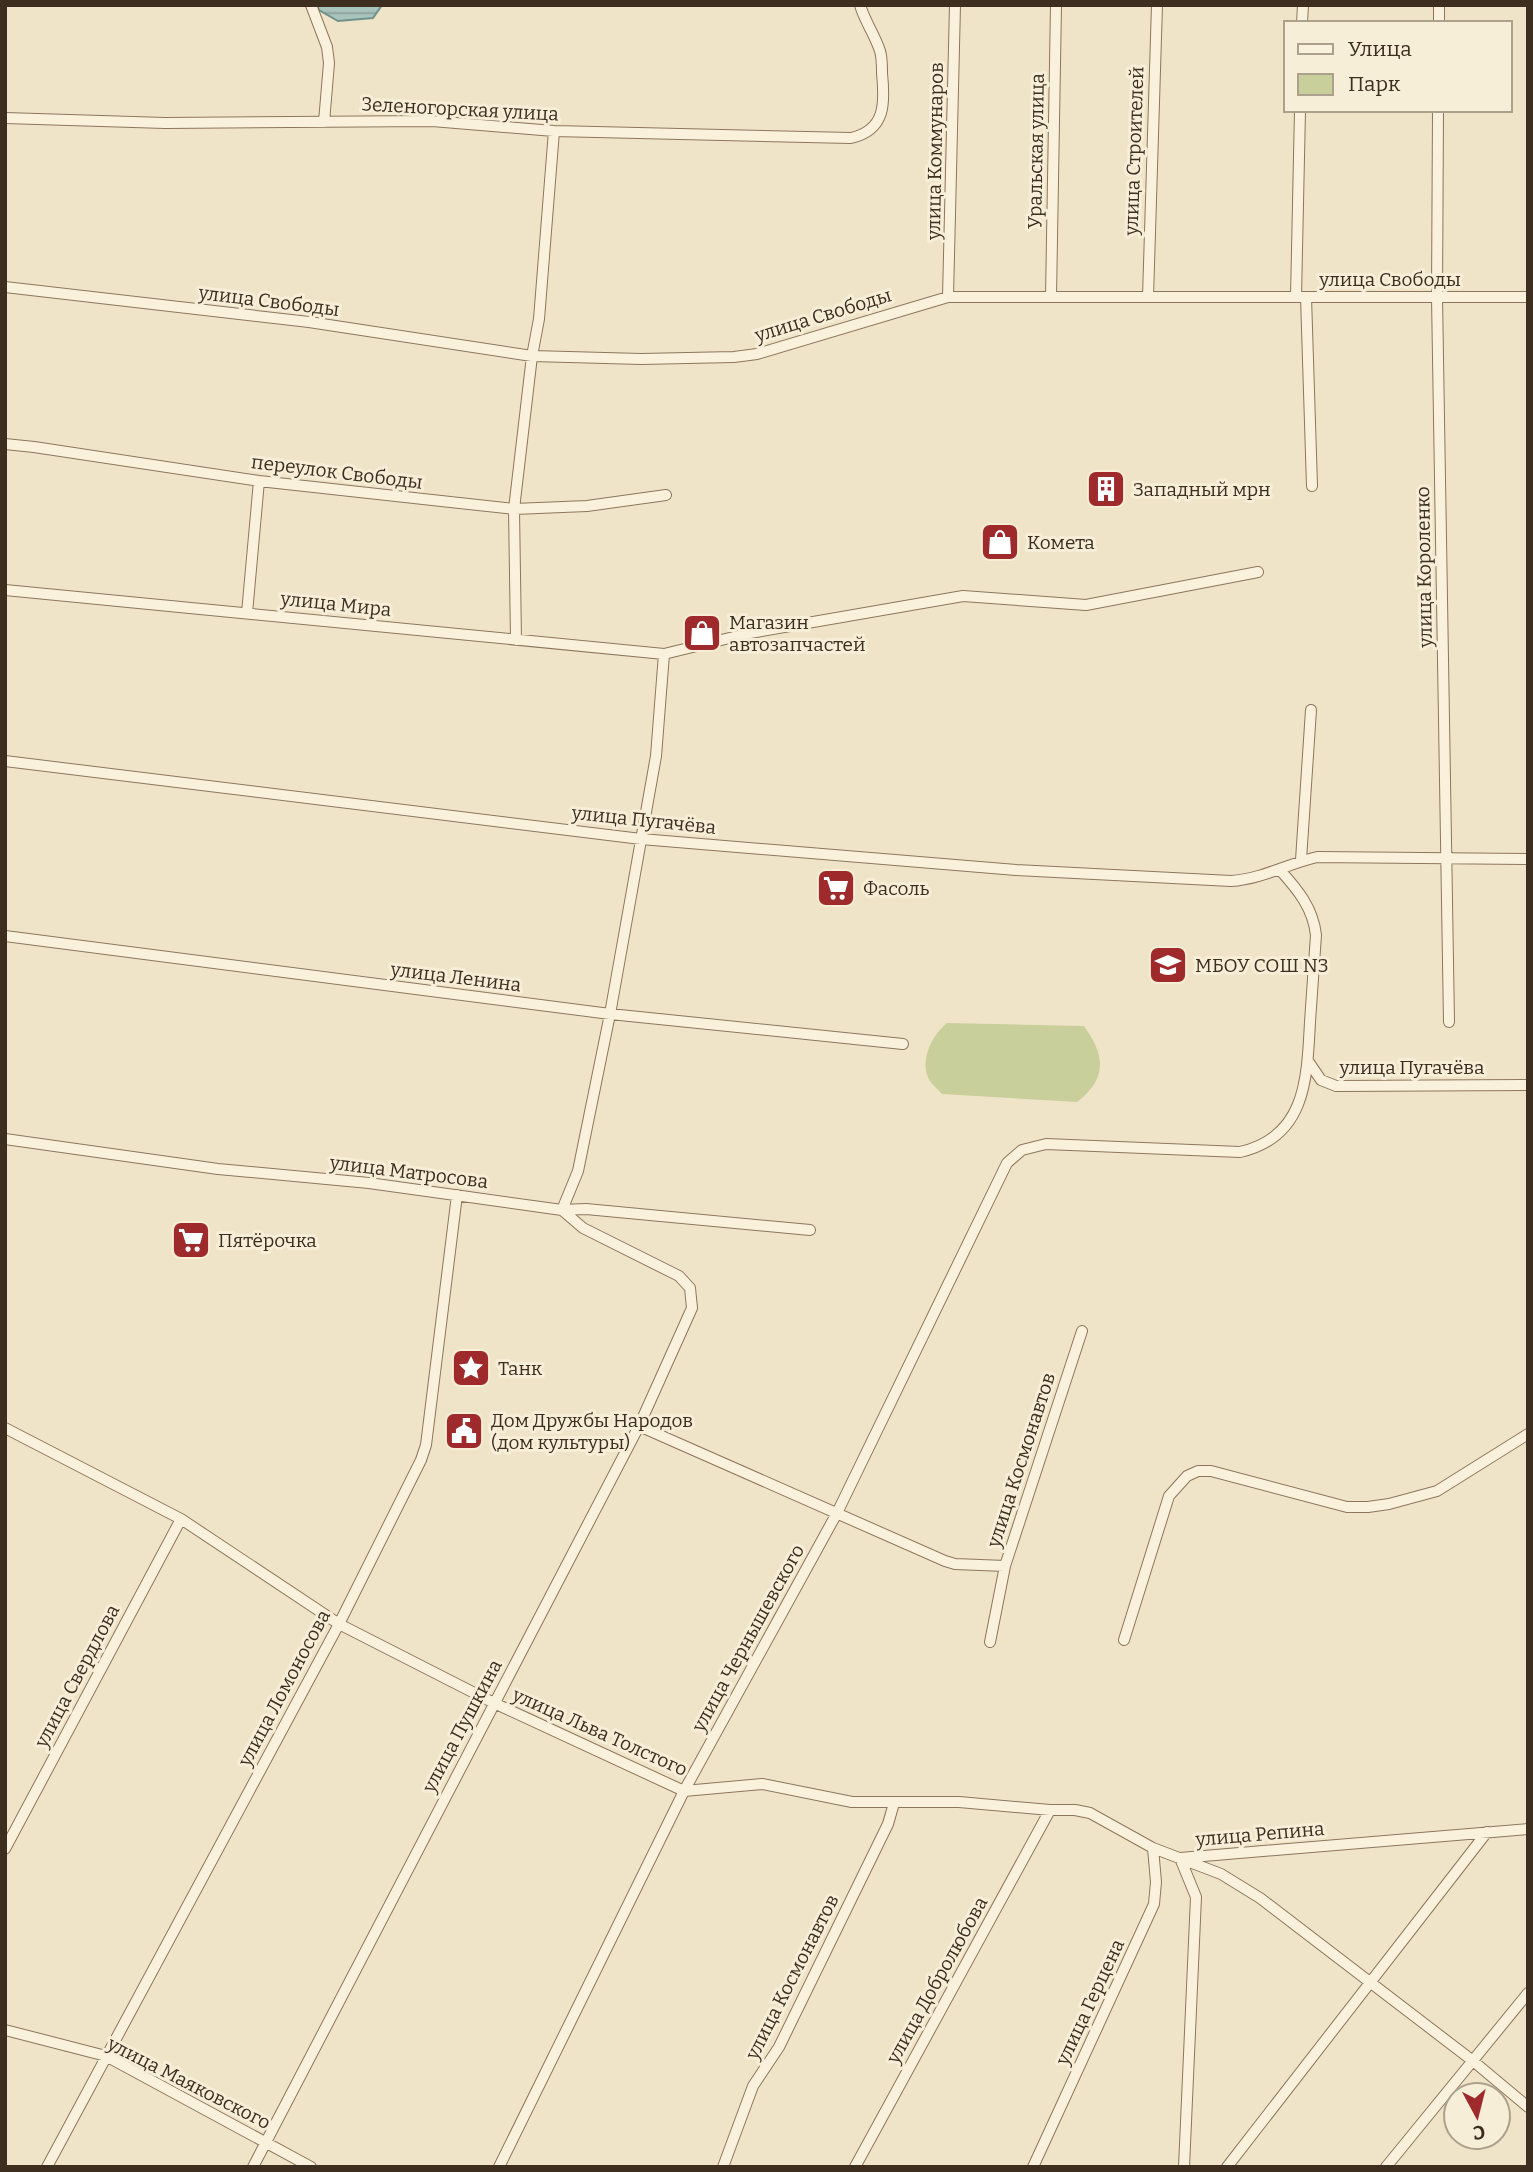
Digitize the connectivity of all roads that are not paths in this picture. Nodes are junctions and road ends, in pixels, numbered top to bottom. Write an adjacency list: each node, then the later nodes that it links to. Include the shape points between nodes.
1 (311, 5): 9 (street, via 329,63)
2 (860, 5): 10 (street, Зеленогорская улица, via 881,52 884,86 883,110 870,131 851,138)
3 (955, 5): 12 (street, улица Коммунаров)
4 (1056, 5): 13 (street, Уральская улица)
5 (1157, 5): 14 (street, улица Строителей)
6 (1300, 112): 15 (street)
7 (1438, 112): 16 (street, улица Короленко)
8 (5, 118): 9 (street, Зеленогорская улица)
9 (324, 122): 10 (street, Зеленогорская улица, via 432,121)
10 (554, 131): 18 (street)
11 (5, 287): 18 (street, улица Свободы, via 309,322)
12 (948, 297): 13 (street, улица Свободы); 18 (street, улица Свободы, via 757,354 640,359)
13 (1051, 297): 14 (street, улица Свободы)
14 (1148, 297): 15 (street, улица Свободы)
15 (1301, 297): 16 (street, улица Свободы); 21 (street)
16 (1437, 297): 17 (street, улица Свободы); 32 (street, улица Короленко)
17 (1528, 297)
18 (532, 356): 23 (street)
19 (5, 444): 20 (street, переулок Свободы)
20 (259, 481): 23 (street, переулок Свободы); 26 (street)
21 (1312, 486)
22 (666, 495): 23 (street, переулок Свободы, via 587,506)
23 (514, 509): 27 (street)
24 (1258, 572): 28 (street, via 1086,606 963,596 750,633)
25 (5, 590): 26 (street, улица Мира)
26 (247, 612): 27 (street, улица Мира)
27 (516, 640): 28 (street, улица Мира)
28 (664, 654): 31 (street, via 656,756)
29 (1311, 710): 34 (street)
30 (5, 761): 31 (street, улица Пугачёва)
31 (641, 839): 35 (street, улица Пугачёва, via 1016,870 1231,881); 37 (street)
32 (1447, 859): 33 (street); 34 (street); 38 (street, улица Короленко)
33 (1528, 859)
34 (1301, 860): 35 (street, улица Пугачёва)
35 (1280, 870): 40 (street, via 1314,919)
36 (5, 936): 37 (street, улица Ленина)
37 (610, 1014): 39 (street, улица Ленина); 44 (street, via 578,1171)
38 (1449, 1022)
39 (903, 1044)
40 (1308, 1061): 41 (street, улица Пугачёва, via 1321,1080 1336,1086); 50 (street, улица Чернышевского, via 1293,1116 1274,1138 1252,1149 1046,1144 1023,1150 1007,1163)
41 (1528, 1085)
42 (5, 1139): 43 (street, улица Матросова, via 218,1169)
43 (457, 1195): 44 (street, улица Матросова); 53 (street, улица Ломоносова, via 426,1445)
44 (562, 1210): 45 (street, улица Матросова); 47 (street, улица Пушкина, via 583,1228 686,1282 692,1299 689,1318)
45 (810, 1230)
46 (1082, 1331): 52 (street, улица Космонавтов)
47 (639, 1426): 50 (street); 56 (street, улица Пушкина)
48 (5, 1428): 51 (street, улица Льва Толстого)
49 (1528, 1434): 54 (street, via 1437,1491 1390,1504 1347,1507 1211,1471 1186,1476 1169,1496)
50 (837, 1513): 52 (street, via 955,1564); 57 (street, улица Чернышевского)
51 (181, 1519): 53 (street, улица Льва Толстого); 63 (street, улица Свердлова)
52 (1005, 1566): 55 (street, улица Космонавтов)
53 (339, 1624): 56 (street, улица Льва Толстого); 68 (street, улица Ломоносова)
54 (1124, 1640)
55 (990, 1642)
56 (494, 1703): 57 (street, улица Льва Толстого); 71 (street, улица Пушкина)
57 (684, 1791): 58 (street, улица Льва Толстого, via 762,1784 852,1802); 75 (street, улица Чернышевского)
58 (894, 1803): 59 (street, улица Льва Толстого, via 959,1802); 76 (street, улица Космонавтов, via 817,1971 779,2047 753,2086)
59 (1050, 1810): 62 (street, улица Льва Толстого, via 1090,1813); 77 (street, улица Добролюбова)
60 (1528, 1829): 61 (street, улица Репина)
61 (1487, 1832): 64 (street, улица Репина); 65 (street)
62 (1153, 1848): 64 (street, улица Льва Толстого); 78 (street, улица Герцена, via 1154,1905)
63 (5, 1849)
64 (1180, 1858): 65 (street, улица Льва Толстого, via 1221,1874 1260,1898); 79 (street, улица Репина, via 1196,1897)
65 (1370, 1983): 69 (street, улица Льва Толстого); 80 (street)
66 (1528, 1993): 69 (street)
67 (5, 2030): 68 (street, улица Маяковского)
68 (106, 2056): 71 (street, улица Маяковского); 72 (street, улица Ломоносова)
69 (1473, 2061): 70 (street, улица Льва Толстого); 81 (street)
70 (1528, 2107)
71 (266, 2142): 73 (street, улица Пушкина); 74 (street, улица Маяковского)
72 (47, 2167)
73 (253, 2167)
74 (311, 2167)
75 (499, 2167)
76 (723, 2167)
77 (855, 2167)
78 (1033, 2167)
79 (1184, 2167)
80 (1227, 2167)
81 (1386, 2167)

